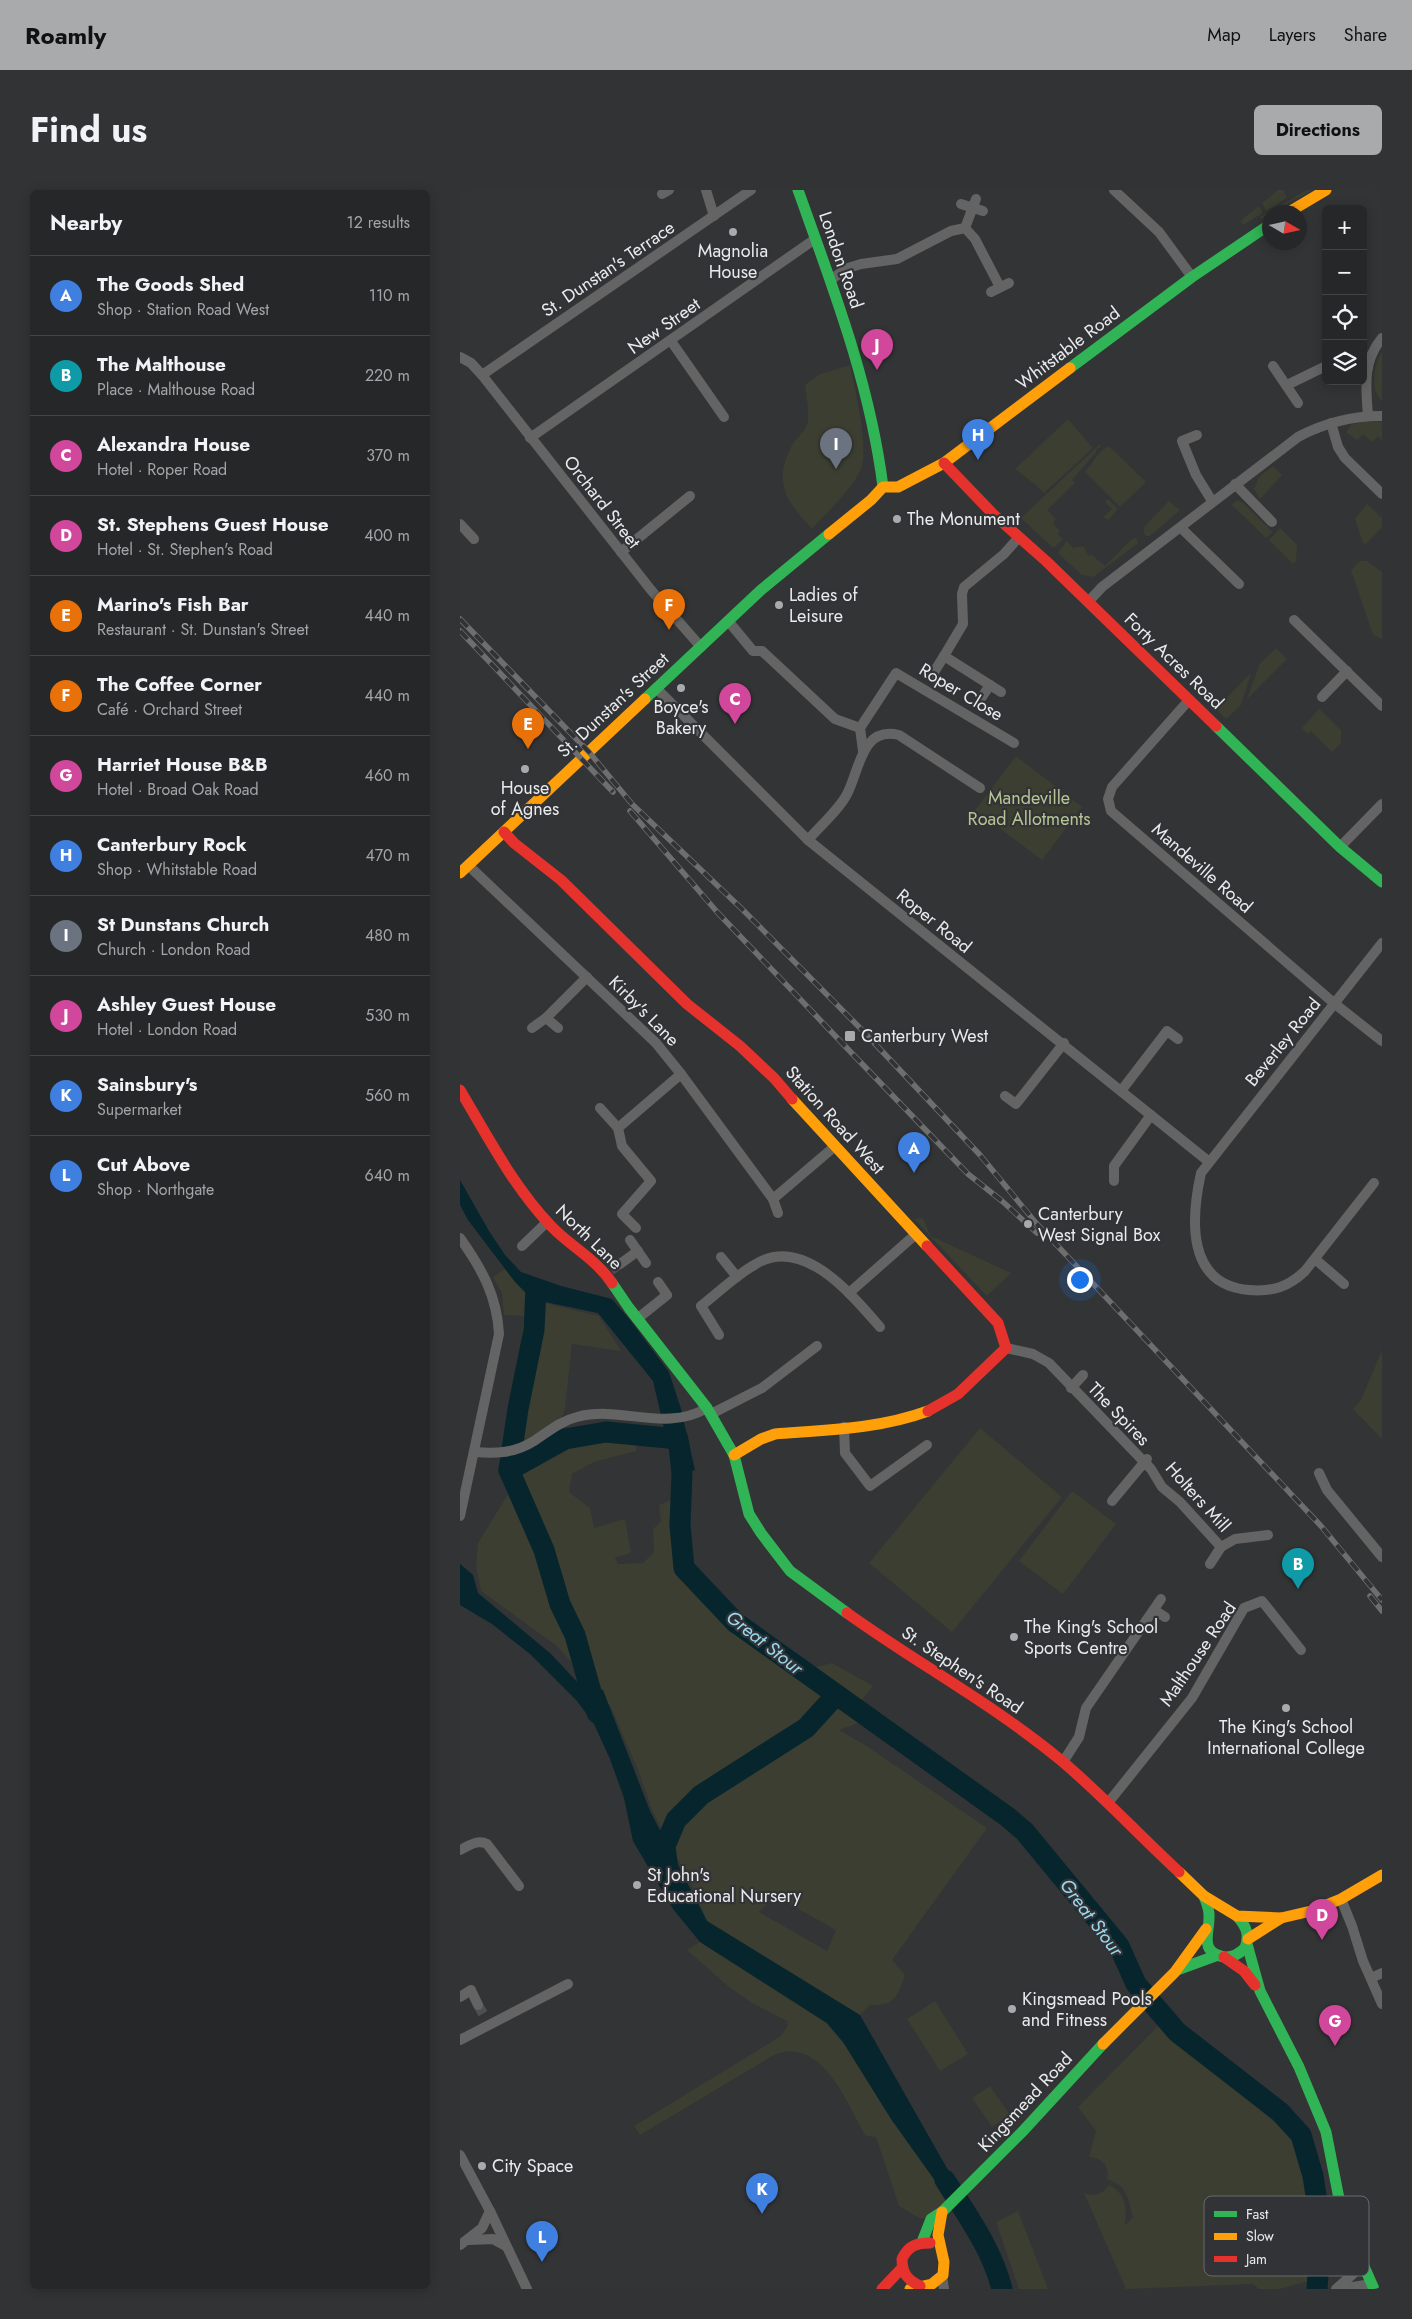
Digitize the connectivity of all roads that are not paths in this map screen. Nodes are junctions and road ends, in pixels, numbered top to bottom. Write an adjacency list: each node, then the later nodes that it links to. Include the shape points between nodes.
1 (706, 190): 10 (street)
2 (751, 190): 10 (street, St. Dunstan's Terrace)
3 (798, 190): 13 (main road, London Road)
4 (1114, 190): 14 (street, via 1159,232)
5 (1326, 190): 8 (main road)
6 (974, 203): 7 (street); 9 (street); 11 (street)
7 (961, 204)
8 (1301, 205)
9 (983, 211)
10 (714, 216): 23 (street, St. Dunstan's Terrace)
11 (965, 228): 15 (street, via 951,231 897,259 848,268); 16 (street, via 975,238)
12 (1262, 230): 14 (main road, Whitstable Road)
13 (815, 239): 15 (main road, London Road); 18 (street, New Street)
14 (1192, 277): 33 (main road, Whitstable Road)
15 (830, 280): 35 (main road, London Road, via 873,420)
16 (1000, 287)
17 (1382, 338): 20 (street)
18 (671, 341): 29 (street); 32 (street, New Street)
19 (460, 357): 23 (street, Orchard Street)
20 (1367, 359)
21 (1274, 366): 25 (street)
22 (1322, 368): 25 (street)
23 (482, 374): 32 (street, Orchard Street)
24 (1366, 385): 27 (street)
25 (1287, 386): 26 (street)
26 (1298, 403)
27 (1368, 416): 28 (street); 30 (street)
28 (1382, 416)
29 (724, 417)
30 (1331, 423): 34 (street, via 1298,437); 36 (street, via 1345,458)
31 (1197, 435): 38 (street, via 1182,441 1196,475)
32 (530, 438): 44 (street, Orchard Street)
33 (944, 463): 35 (main road, Whitstable Road, via 898,487); 42 (main road, Forty Acres Road, via 992,514)
34 (1235, 484): 38 (street); 39 (street)
35 (883, 487): 48 (main road, St. Dunstan's Street)
36 (1382, 494)
37 (690, 496): 44 (street)
38 (1212, 501): 41 (street)
39 (1272, 522)
40 (460, 524): 43 (street)
41 (1181, 528): 45 (street); 46 (street, via 1102,587)
42 (1019, 537): 46 (main road, Forty Acres Road); 50 (street, via 1004,554 964,586 963,624)
43 (474, 539)
44 (621, 552): 49 (street, Orchard Street)
45 (1239, 584)
46 (1088, 602): 58 (main road, Forty Acres Road)
47 (1294, 620): 51 (street)
48 (728, 622): 49 (main road, St. Dunstan's Street); 60 (street, via 753,650 762,651 835,719)
49 (701, 647): 54 (main road, St. Dunstan's Street)
50 (944, 656): 52 (street); 53 (street)
51 (1346, 671): 57 (street); 59 (street)
52 (931, 678)
53 (990, 685): 55 (street); 56 (street)
54 (656, 688): 65 (main road, St. Dunstan's Street); 66 (street, Roper Road)
55 (1001, 692)
56 (982, 697)
57 (1322, 697)
58 (1188, 700): 67 (main road, Forty Acres Road); 72 (street, Mandeville Road, via 1112,787 1108,805 1111,811)
59 (1382, 706)
60 (860, 728): 61 (street, Roper Close, via 896,673); 62 (street)
61 (1014, 743)
62 (863, 751): 63 (street, via 887,732 899,734); 66 (street, via 848,793)
63 (980, 788)
64 (1382, 804): 67 (street)
65 (504, 832): 68 (main road, St. Dunstan's Street); 86 (main road, Station Road West, via 580,898 687,1004 760,1065)
66 (808, 840): 78 (street, Roper Road)
67 (1340, 847): 69 (main road, Forty Acres Road)
68 (465, 869): 71 (street, Kirby's Lane)
69 (1382, 882)
70 (1382, 943): 72 (street, Beverley Road)
71 (587, 977): 73 (street); 79 (street, Kirby's Lane, via 656,1043)
72 (1335, 1004): 77 (street, Mandeville Road); 87 (street, Beverley Road)
73 (546, 1018): 74 (street); 75 (street)
74 (532, 1028)
75 (558, 1028)
76 (1178, 1039): 81 (street, via 1167,1031)
77 (1382, 1041)
78 (1064, 1044): 81 (street, Roper Road); 82 (street, via 1016,1104)
79 (682, 1074): 85 (street); 90 (street, Kirby's Lane)
80 (460, 1090): 92 (main road, North Lane, via 518,1188)
81 (1122, 1091): 84 (street, Roper Road)
82 (1005, 1096)
83 (600, 1108): 85 (street)
84 (1151, 1115): 87 (street, Roper Road); 88 (street, via 1114,1166)
85 (618, 1128): 93 (street, via 622,1146 651,1180 622,1214)
86 (834, 1147): 90 (street); 94 (main road, Station Road West)
87 (1208, 1161): 100 (street, Beverley Road, via 1201,1173 1194,1220 1200,1254 1212,1275 1233,1287 1274,1290 1293,1281)
88 (1114, 1181)
89 (1374, 1183): 100 (street, Beverley Road)
90 (773, 1199): 91 (street, Kirby's Lane)
91 (778, 1213)
92 (548, 1222): 97 (street); 102 (main road, North Lane)
93 (636, 1228)
94 (916, 1234): 106 (street); 111 (main road, Station Road West, via 998,1323)
95 (460, 1238): 117 (street, via 491,1288 498,1315 499,1334)
96 (630, 1240): 98 (street)
97 (522, 1246)
98 (638, 1251): 101 (street); 102 (street)
99 (721, 1257): 103 (street)
100 (1315, 1259): 105 (street)
101 (646, 1263)
102 (612, 1270): 107 (main road, North Lane)
103 (737, 1277): 106 (street, via 766,1259 791,1257 816,1266); 109 (street, via 701,1306)
104 (658, 1282): 107 (street, via 667,1295)
105 (1344, 1284)
106 (849, 1292): 108 (street)
107 (637, 1319): 114 (main road, North Lane)
108 (880, 1327)
109 (720, 1335)
110 (817, 1346): 114 (street, via 762,1388)
111 (1006, 1348): 113 (street, The Spires, via 1033,1354 1049,1363); 115 (main road, via 949,1401 915,1416 882,1424)
112 (1083, 1375): 113 (street, The Spires)
113 (1071, 1388): 119 (street, The Spires)
114 (709, 1411): 117 (street, via 685,1418 608,1414 577,1417 557,1425 532,1443 503,1453); 118 (main road, North Lane)
115 (844, 1427): 116 (street, via 845,1454 870,1486); 118 (main road, via 775,1434)
116 (927, 1444)
117 (475, 1452): 122 (street)
118 (734, 1454): 131 (main road, St. Stephen's Road, via 750,1514 790,1571 889,1643 980,1700)
119 (1148, 1464): 121 (street, The Spires); 124 (street, Holters Mill, via 1162,1487)
120 (1319, 1473): 125 (street, via 1328,1490)
121 (1112, 1501)
122 (460, 1516)
123 (1268, 1535): 124 (street, Holters Mill, via 1235,1539)
124 (1222, 1547): 126 (street, Holters Mill)
125 (1382, 1557)
126 (1210, 1564)
127 (1161, 1599): 128 (street)
128 (1154, 1610): 129 (street); 131 (street, via 1086,1708 1079,1737)
129 (1165, 1617)
130 (1301, 1650): 132 (street, Malthouse Road, via 1262,1601 1244,1608 1192,1698)
131 (1063, 1762): 132 (main road, St. Stephen's Road)
132 (1108, 1803): 136 (main road, St. Stephen's Road)
133 (460, 1850): 135 (street, via 476,1842 487,1844)
134 (1382, 1875): 137 (main road, St. Stephen's Road)
135 (519, 1886)
136 (1204, 1896): 138 (main road, St. Stephen's Road); 140 (main road, via 1209,1915)
137 (1341, 1899): 139 (main road, St. Stephen's Road); 145 (street)
138 (1235, 1915): 139 (main road, St. Stephen's Road); 140 (main road, St. Stephen's Road, via 1218,1915); 141 (main road, via 1247,1926)
139 (1281, 1918): 141 (main road, St. Stephen's Road)
140 (1207, 1927): 142 (main road, via 1206,1942 1213,1952); 143 (main road, Kingsmead Road)
141 (1248, 1942): 142 (main road, St. Stephen's Road, via 1240,1952); 147 (main road)
142 (1221, 1956): 143 (main road, Kingsmead Road, via 1196,1962); 147 (main road, via 1244,1971)
143 (1175, 1972): 155 (main road, Kingsmead Road)
144 (1382, 1973): 145 (street)
145 (1371, 1978): 149 (street)
146 (568, 1984): 151 (street, via 525,2007 486,2021)
147 (1260, 1991): 153 (main road, via 1300,2067 1326,2132)
148 (460, 1997): 150 (street, via 471,1990)
149 (1382, 2004)
150 (478, 2005)
151 (460, 2040)
152 (460, 2156): 154 (street)
153 (1339, 2196)
154 (490, 2210): 156 (street, via 482,2228); 158 (street)
155 (942, 2211): 157 (main road, Kingsmead Road, via 931,2219); 159 (main road, via 938,2235)
156 (464, 2242): 158 (street, via 493,2240)
157 (922, 2242): 159 (main road); 160 (main road, Kingsmead Road, via 908,2249)
158 (506, 2246): 165 (street)
159 (941, 2251): 161 (main road, via 945,2263)
160 (902, 2268): 163 (main road, via 908,2279); 166 (main road, Kingsmead Road)
161 (942, 2276): 163 (main road); 167 (street)
162 (1352, 2276): 168 (street)
163 (921, 2287)
164 (1372, 2287): 169 (street)
165 (527, 2289)
166 (882, 2289)
167 (944, 2289)
168 (1336, 2289)
169 (1341, 2289)

